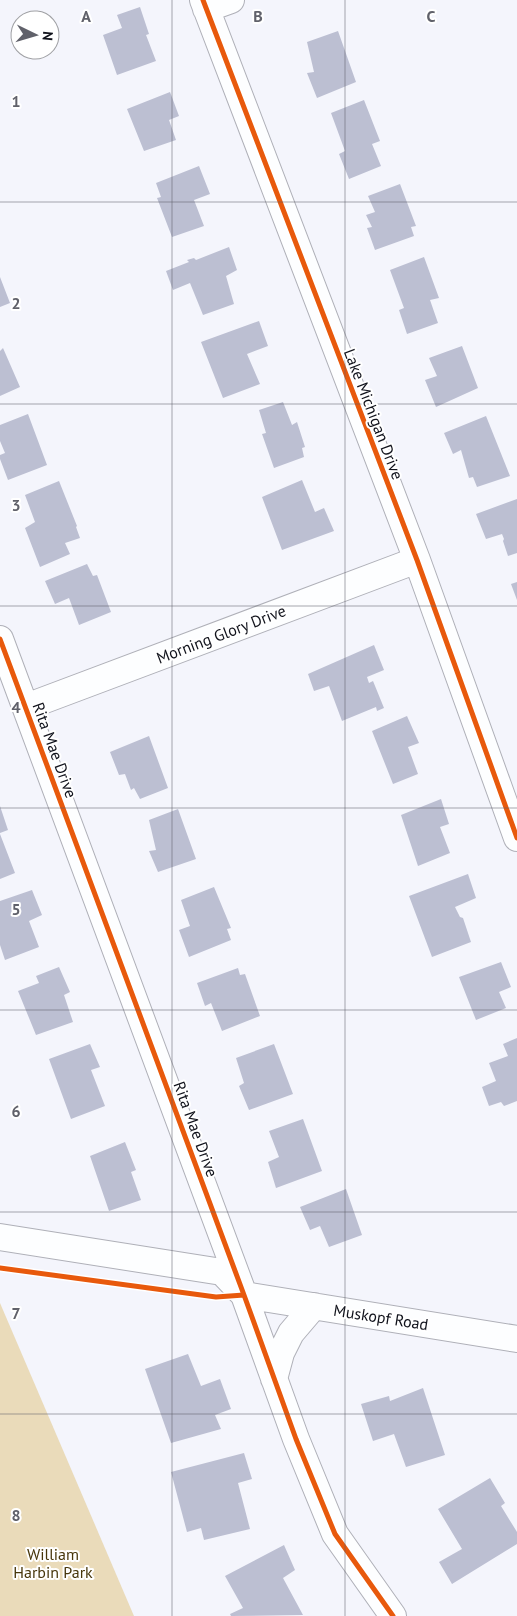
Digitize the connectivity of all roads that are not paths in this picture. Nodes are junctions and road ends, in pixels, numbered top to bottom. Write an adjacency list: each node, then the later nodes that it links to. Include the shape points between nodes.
1 (231, 0): 2 (street)
2 (205, 5): 3 (street, Lake Michigan Drive)
3 (417, 560): 5 (street, Morning Glory Drive); 6 (street, Lake Michigan Drive)
4 (0, 639): 5 (street, Rita Mae Drive)
5 (26, 707): 8 (street, Rita Mae Drive)
6 (517, 838)
7 (0, 1237): 8 (street, via 222,1272)
8 (244, 1295): 9 (street, Muskopf Road); 11 (street, Rita Mae Drive)
9 (314, 1306): 10 (street, Muskopf Road); 11 (street, via 291,1332)
10 (517, 1339)
11 (274, 1379): 12 (street, Rita Mae Drive, via 335,1534)
12 (393, 1616)

